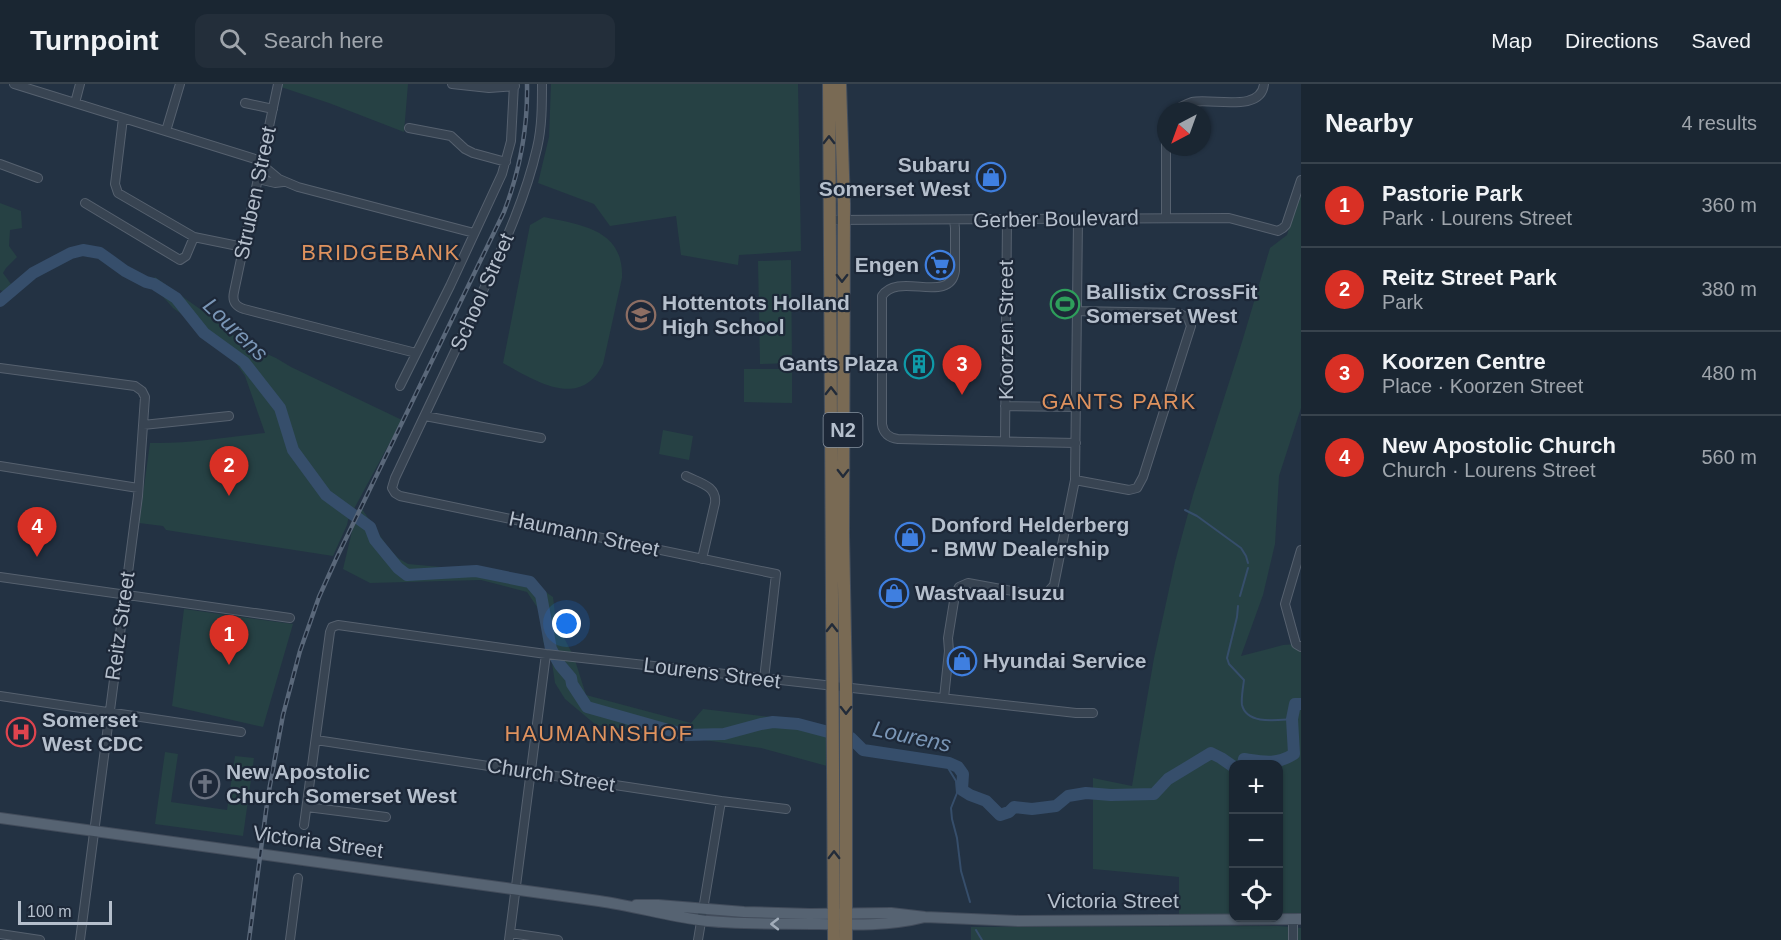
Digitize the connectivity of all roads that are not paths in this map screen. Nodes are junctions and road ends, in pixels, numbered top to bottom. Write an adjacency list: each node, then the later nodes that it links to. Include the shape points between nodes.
1 (14, 84): 13 (street)
2 (80, 84): 13 (street)
3 (180, 84): 18 (street)
4 (278, 84): 15 (street, Struben Street)
5 (452, 84): 11 (street)
6 (542, 84): 44 (street, School Street, via 537,147 524,194)
7 (829, 84): 31 (highway, N2, one-way to 7)
8 (840, 84): 32 (highway, N2)
9 (1264, 84): 12 (street, via 1260,95 1252,101)
10 (514, 85): 11 (street); 20 (street)
11 (481, 86)
12 (1197, 102)
13 (75, 103): 16 (street)
14 (245, 103): 15 (street)
15 (273, 110): 21 (street, Struben Street)
16 (123, 118): 18 (street); 35 (street, via 116,190)
17 (409, 128): 20 (street, via 451,136 473,153)
18 (166, 131): 21 (street)
19 (1166, 156): 28 (street)
20 (506, 162): 34 (street)
21 (261, 163): 24 (street, Struben Street); 26 (street)
22 (0, 165): 23 (street)
23 (38, 177)
24 (258, 178): 26 (street); 36 (street, Struben Street)
25 (1301, 180): 28 (street, Gerber Boulevard, via 1281,230 1229,218)
26 (284, 182): 34 (street)
27 (85, 203): 35 (street, via 180,260 186,256)
28 (1166, 218): 30 (street, Gerber Boulevard)
29 (1007, 219): 30 (street, Gerber Boulevard); 33 (street, Gerber Boulevard); 41 (street, Koorzen Street)
30 (1078, 219): 37 (street)
31 (829, 220): 32 (street, Gerber Boulevard); 62 (highway, N2, one-way to 31)
32 (843, 220): 33 (street, Gerber Boulevard); 63 (highway, N2, one-way to 63)
33 (954, 220): 47 (street, via 954,274 950,283 892,286 882,296 883,427 888,436 898,439)
34 (474, 233): 38 (street)
35 (194, 237): 36 (street)
36 (243, 247): 38 (street, Struben Street, via 232,298 239,308)
37 (1077, 311): 42 (street); 51 (street, via 1178,313 1188,318 1191,326 1139,486 1129,490)
38 (416, 353): 40 (street)
39 (0, 368): 45 (street, Reitz Street, via 135,386 145,397)
40 (400, 386)
41 (1005, 406): 42 (street); 47 (street, Koorzen Street)
42 (1076, 407): 48 (street)
43 (229, 416): 45 (street)
44 (425, 417): 46 (street); 53 (street, School Street, via 392,484)
45 (143, 425): 52 (street, Reitz Street)
46 (541, 438)
47 (1005, 441): 48 (street)
48 (1076, 443): 51 (street)
49 (0, 466): 52 (street)
50 (686, 476): 55 (street, via 716,494)
51 (1075, 480): 65 (street, via 1050,591 1040,596 968,583 956,592)
52 (138, 488): 57 (street, Reitz Street)
53 (393, 491): 55 (street, Haumann Street, via 409,498)
54 (1301, 550): 59 (street, via 1285,601)
55 (702, 559): 61 (street, Haumann Street, via 776,573)
56 (0, 577): 57 (street)
57 (125, 594): 58 (street); 66 (street, Reitz Street)
58 (290, 618)
59 (1298, 646)
60 (549, 654): 61 (street, Lourens Street); 69 (street, Lourens Street, via 332,627); 70 (street)
61 (764, 679): 62 (street, Lourens Street)
62 (832, 687): 63 (street, Lourens Street); 82 (highway, N2, one-way to 62)
63 (846, 688): 65 (street, Lourens Street); 82 (highway, N2, one-way to 82)
64 (0, 696): 66 (street)
65 (944, 698): 67 (street, Lourens Street)
66 (109, 711): 68 (street); 77 (street, Reitz Street)
67 (1093, 713)
68 (241, 732)
69 (316, 740): 70 (street, Church Street); 72 (street)
70 (530, 772): 71 (street, Church Street); 79 (street)
71 (722, 801): 73 (street, Church Street); 80 (street)
72 (307, 807): 75 (street); 76 (street)
73 (786, 809)
74 (0, 818): 77 (main road, Victoria Street)
75 (386, 818)
76 (304, 825)
77 (94, 831): 79 (main road, Victoria Street); 86 (street, Reitz Street)
78 (298, 878): 87 (street)
79 (516, 889): 80 (main road, Victoria Street, via 630,905 658,905); 84 (street)
80 (702, 915): 82 (main road, Victoria Street, via 764,924); 89 (street)
81 (1297, 919): 82 (main road, Victoria Street, via 1039,921 891,913); 92 (street)
82 (840, 920): 90 (highway, N2); 91 (highway, N2)
83 (0, 934): 85 (street)
84 (510, 937): 88 (street)
85 (40, 940)
86 (80, 940)
87 (290, 940)
88 (558, 940)
89 (698, 940)
90 (834, 940)
91 (846, 940)
92 (1293, 940)

